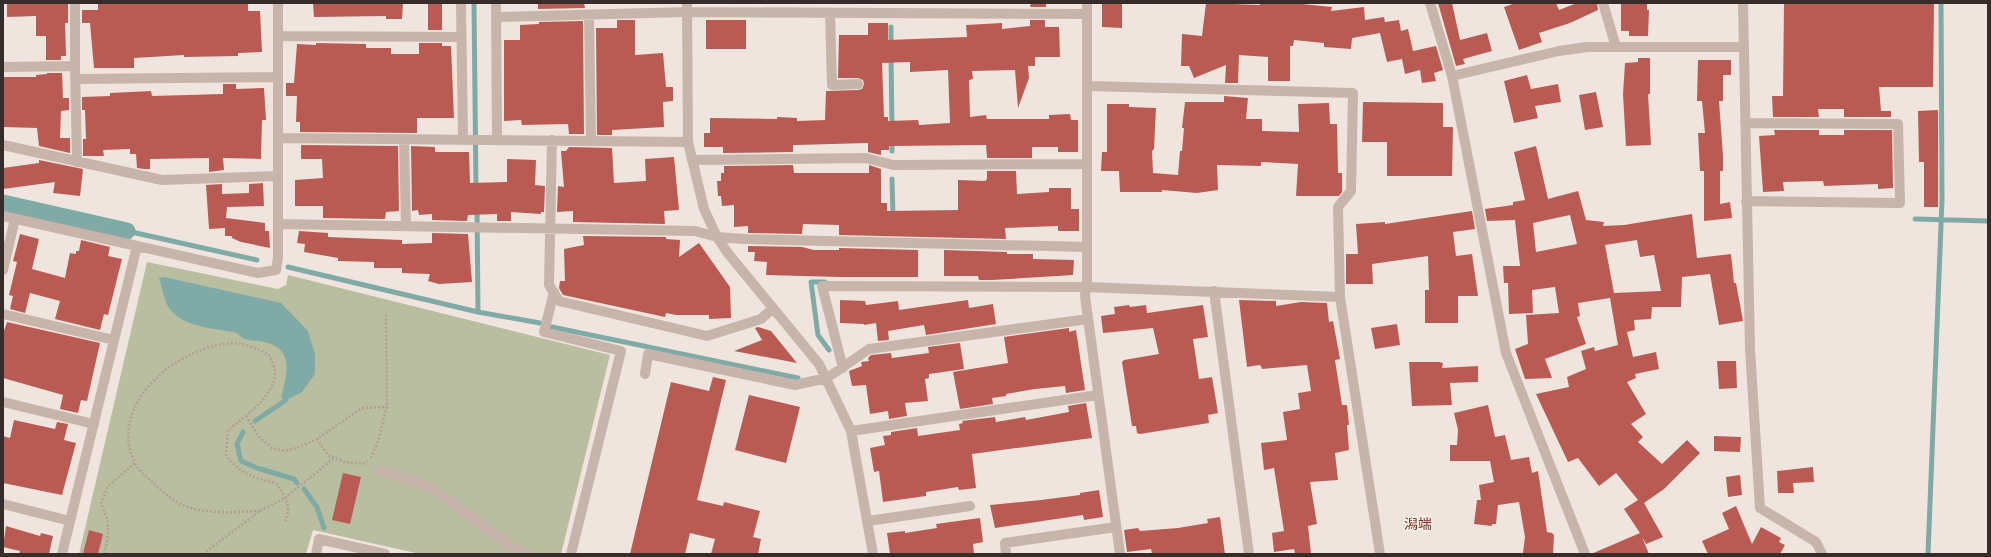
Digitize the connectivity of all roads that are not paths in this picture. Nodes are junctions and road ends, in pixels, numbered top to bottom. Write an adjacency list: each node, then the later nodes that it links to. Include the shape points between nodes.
1 (75, 3): 19 (street)
2 (278, 3): 15 (street)
3 (461, 3): 16 (street)
4 (496, 3): 14 (street)
5 (1087, 3): 12 (street)
6 (1430, 3): 21 (street)
7 (1603, 3): 17 (street)
8 (1743, 3): 18 (street)
9 (687, 8): 11 (street); 13 (street); 33 (street)
10 (850, 8): 11 (street); 12 (street)
11 (830, 13): 24 (street, via 832,85)
12 (1087, 14): 25 (street)
13 (589, 15): 14 (street); 32 (street)
14 (496, 17): 30 (street)
15 (278, 36): 16 (street); 22 (street)
16 (461, 37): 29 (street)
17 (1616, 47): 18 (street); 21 (street, via 1587,47 1559,51)
18 (1743, 47): 26 (street)
19 (75, 66): 20 (street); 23 (street)
20 (3, 67)
21 (1452, 76): 80 (street, via 1506,353)
22 (278, 77): 23 (street); 27 (street)
23 (76, 79): 36 (street)
24 (858, 84)
25 (1087, 86): 37 (street); 52 (street, via 1353,93 1351,191 1338,207)
26 (1745, 123): 39 (street); 39 (street, via 1898,124 1900,203)
27 (278, 138): 28 (street); 38 (street)
28 (404, 139): 29 (street); 43 (street)
29 (466, 139): 30 (street)
30 (494, 140): 31 (street)
31 (552, 140): 32 (street); 44 (street)
32 (592, 141): 33 (street)
33 (688, 142): 35 (street)
34 (3, 145): 36 (street)
35 (692, 160): 37 (street, via 866,158 893,165); 45 (street, via 704,209)
36 (77, 162): 38 (street, via 162,180)
37 (1087, 164): 47 (street)
38 (278, 176): 42 (street)
39 (1746, 201): 81 (street, via 1750,349 1760,508 1816,542)
40 (3, 216): 41 (street)
41 (15, 219): 46 (street); 48 (street)
42 (278, 224): 43 (street); 46 (street, via 276,270 258,273)
43 (406, 226): 44 (street)
44 (549, 229): 45 (street, via 695,231); 50 (street, via 549,285)
45 (716, 237): 47 (street); 53 (street)
46 (137, 246): 56 (street)
47 (1087, 247): 51 (street)
48 (3, 270)
49 (1214, 291): 51 (street); 52 (street); 78 (street)
50 (554, 292): 53 (street, via 559,301 707,336 762,319); 74 (street, via 544,332 621,351)
51 (1085, 292): 55 (street); 57 (street, via 822,286)
52 (1340, 297): 79 (street)
53 (773, 308): 59 (street, via 819,364)
54 (3, 314): 56 (street)
55 (1088, 320): 57 (street, via 868,349); 60 (street)
56 (114, 340): 62 (street)
57 (842, 368): 59 (street)
58 (645, 374): 59 (street, via 648,354 795,385)
59 (827, 378): 63 (street)
60 (1098, 395): 63 (street); 69 (street)
61 (3, 402): 62 (street)
62 (94, 424): 67 (street)
63 (851, 431): 68 (street)
64 (378, 470): 73 (street, via 422,484 444,496 514,549)
65 (3, 504): 67 (street)
66 (970, 506): 68 (street)
67 (70, 521): 70 (street)
68 (868, 521): 75 (street)
69 (1116, 527): 76 (street, via 1004,543); 77 (street)
70 (62, 554)
71 (316, 554): 72 (street, via 319,539)
72 (385, 554)
73 (526, 554)
74 (571, 554)
75 (873, 554)
76 (1006, 554)
77 (1120, 554)
78 (1249, 554)
79 (1380, 554)
80 (1585, 554)
81 (1822, 554)

